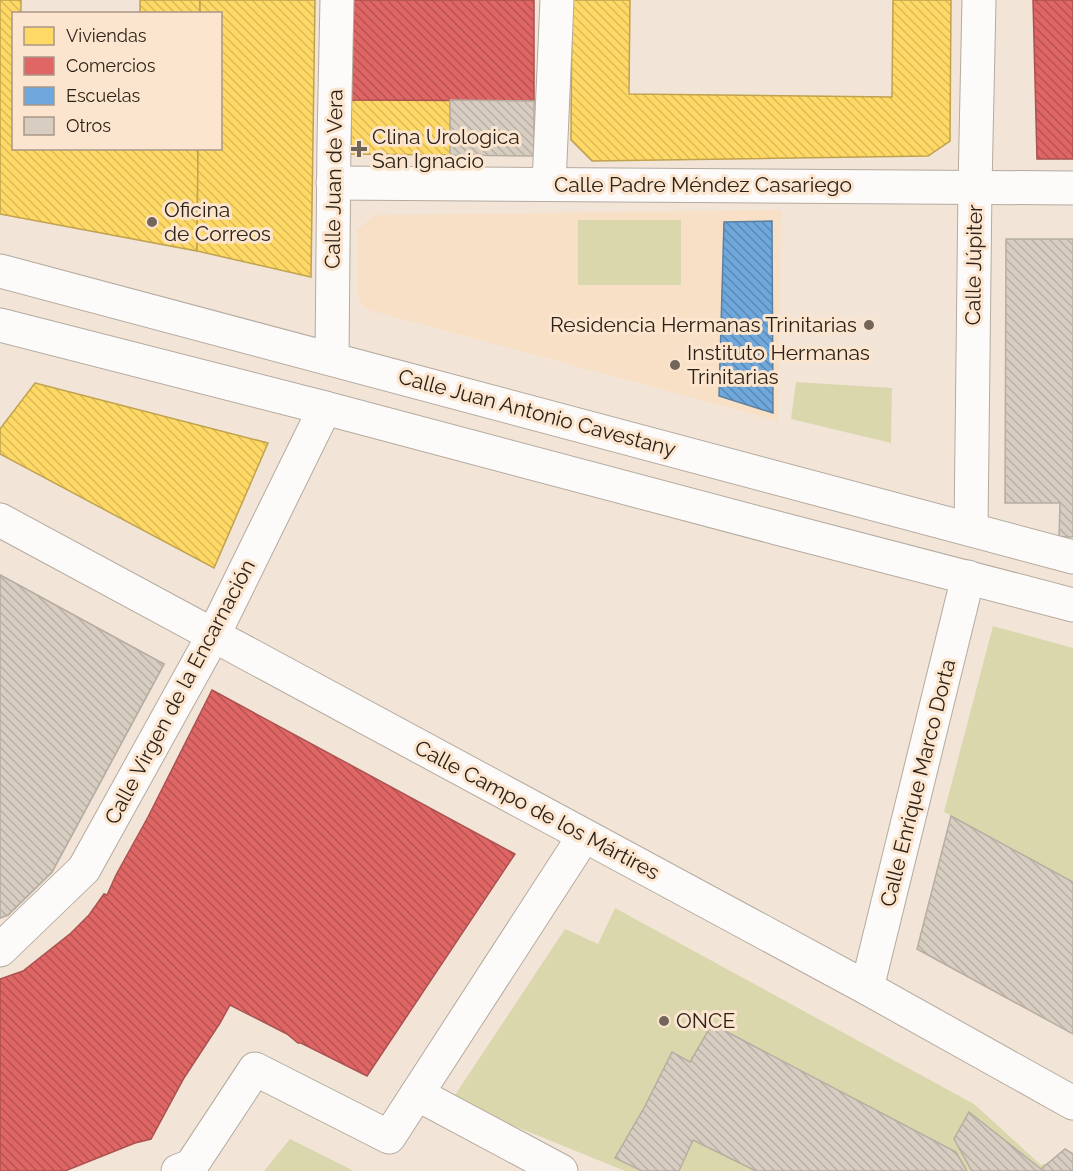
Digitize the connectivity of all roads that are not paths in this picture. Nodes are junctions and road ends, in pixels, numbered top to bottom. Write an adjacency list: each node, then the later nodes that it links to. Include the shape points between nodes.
1 (337, 0): 4 (street, Calle Juan de Vera)
2 (557, 0): 5 (street)
3 (979, 0): 6 (street, Calle Júpiter)
4 (333, 183): 5 (street, Calle Padre Méndez Casariego); 10 (street, Calle Juan de Vera)
5 (549, 184): 6 (street, Calle Padre Méndez Casariego)
6 (975, 187): 7 (street, Calle Padre Méndez Casariego); 13 (street, Calle Júpiter)
7 (1073, 189)
8 (0, 271): 10 (street, Calle Juan Antonio Cavestany)
9 (2, 329): 11 (street)
10 (332, 358): 13 (street, Calle Juan Antonio Cavestany)
11 (325, 408): 15 (street); 17 (street, Calle Virgen de la Encarnación)
12 (0, 520): 17 (street, Calle Campo de los Mártires)
13 (971, 530): 14 (street, Calle Juan Antonio Cavestany)
14 (1073, 557)
15 (968, 577): 16 (street); 20 (street, Calle Enrique Marco Dorta)
16 (1073, 605)
17 (213, 636): 18 (street, Calle Campo de los Mártires); 19 (street, Calle Virgen de la Encarnación, via 84,869)
18 (584, 836): 20 (street, Calle Campo de los Mártires); 21 (street)
19 (0, 950)
20 (867, 988): 22 (street, Calle Campo de los Mártires)
21 (417, 1095): 23 (street, via 389,1137 255,1069 191,1166); 24 (street)
22 (1073, 1103)
23 (178, 1171)
24 (561, 1171)

